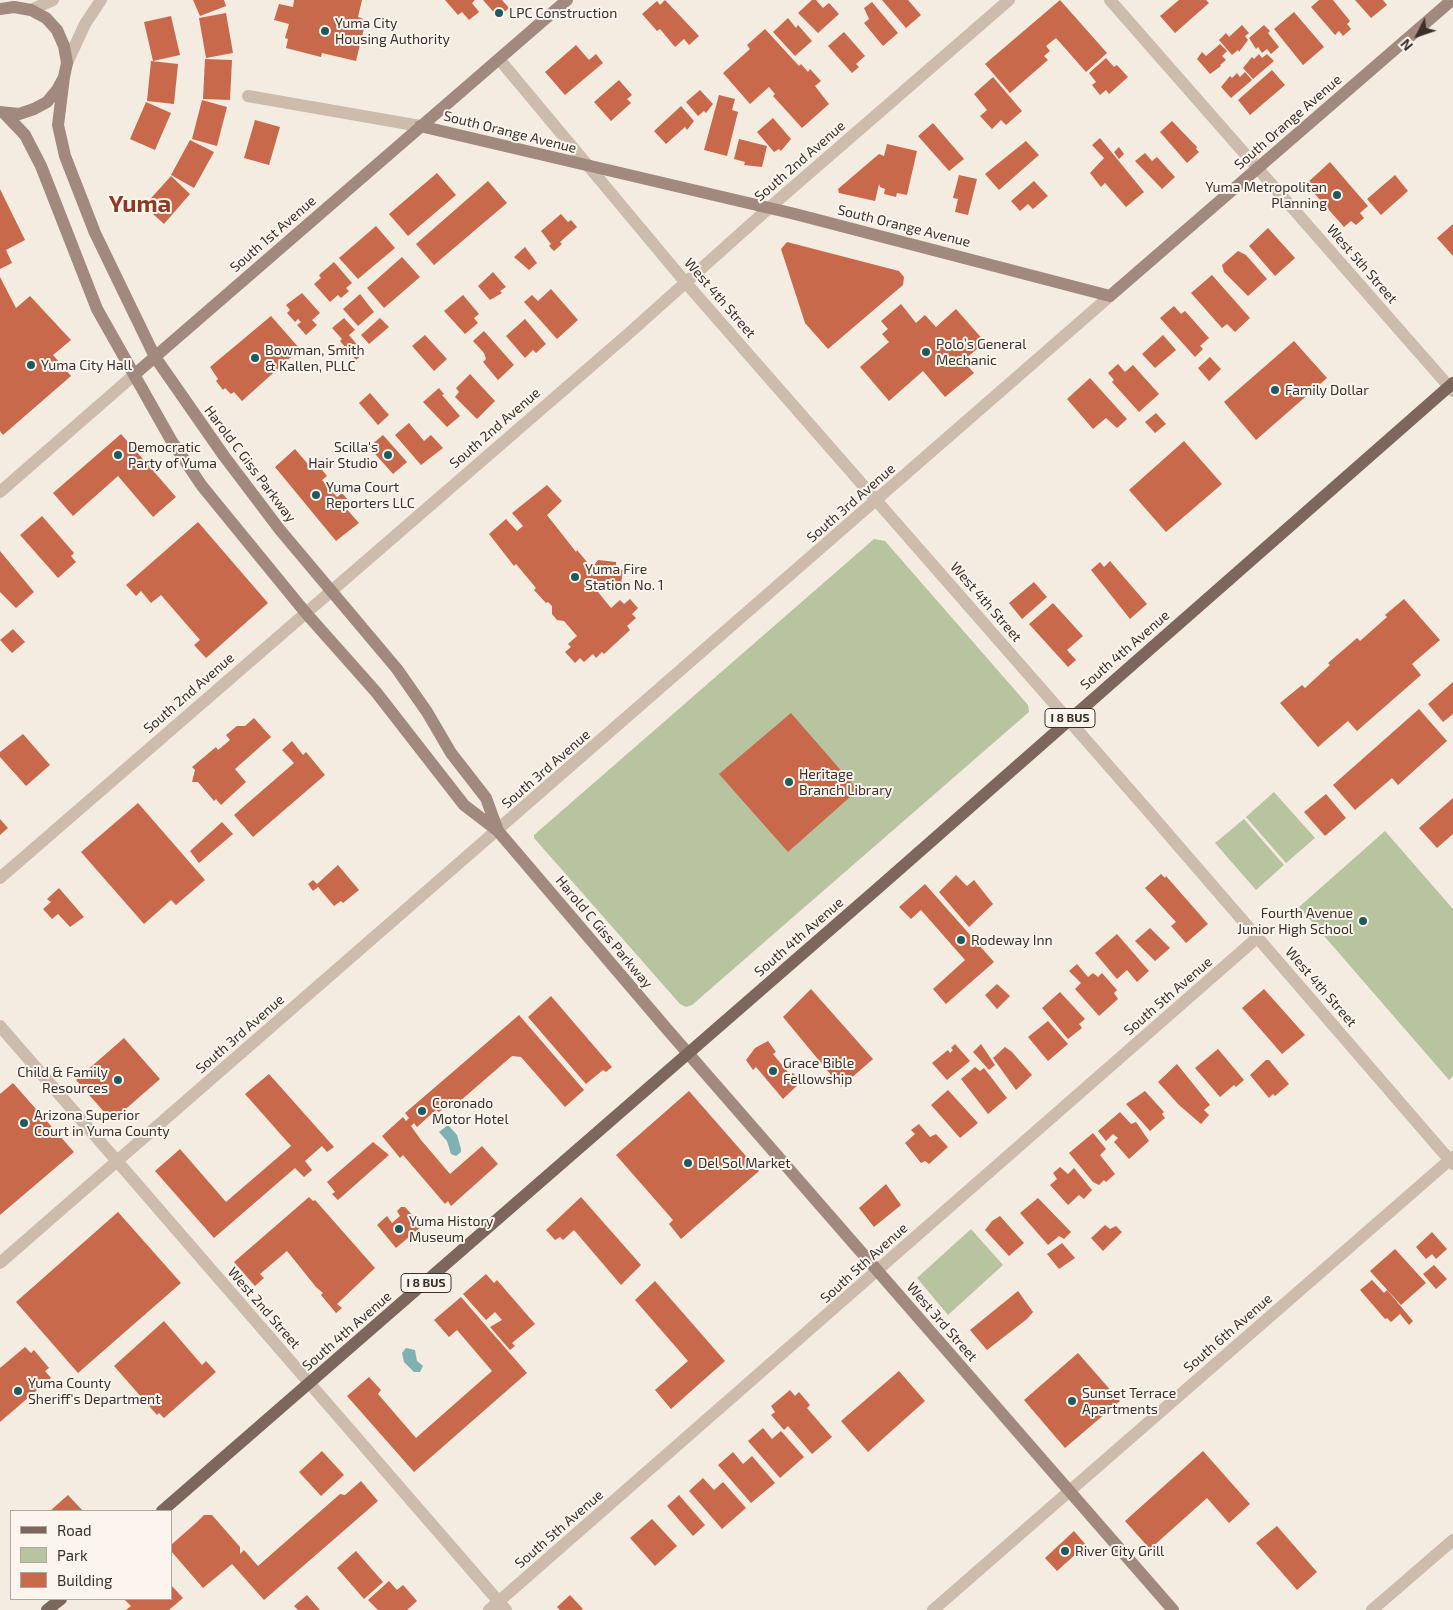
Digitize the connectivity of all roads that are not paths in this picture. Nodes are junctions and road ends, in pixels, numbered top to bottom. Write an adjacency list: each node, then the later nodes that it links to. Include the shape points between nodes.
1 (53, 0): 7 (street)
2 (101, 0): 10 (street)
3 (567, 0): 9 (street, South 1st Avenue)
4 (1009, 0): 17 (street, South 2nd Avenue)
5 (1110, 0): 16 (street, West 5th Street)
6 (1452, 0): 16 (street, South Orange Avenue)
7 (22, 6): 8 (street); 10 (street, via 46,18 57,30 64,46)
8 (0, 9)
9 (499, 59): 14 (street, South 1st Avenue); 15 (street, West 4th Street)
10 (66, 63): 11 (street, Harold C Giss Parkway)
11 (64, 77): 13 (street, via 57,90 41,106 19,114); 20 (street, Harold C Giss Parkway, via 58,126 65,156 95,234)
12 (248, 96): 14 (street, South Orange Avenue)
13 (2, 113): 21 (street, Harold C Giss Parkway, via 25,135 41,166 96,309)
14 (420, 126): 15 (street, South Orange Avenue); 20 (street, South 1st Avenue)
15 (589, 167): 17 (street, South Orange Avenue); 18 (street, West 4th Street)
16 (1257, 168): 19 (street, South Orange Avenue); 22 (street, West 5th Street)
17 (769, 208): 18 (street, South 2nd Avenue); 19 (street, South Orange Avenue)
18 (686, 283): 24 (street, West 4th Street); 25 (street, South 2nd Avenue)
19 (1110, 296): 24 (street, South 3rd Avenue)
20 (155, 357): 21 (street, South 1st Avenue); 25 (street, Harold C Giss Parkway, via 224,456)
21 (134, 375): 23 (street, South 1st Avenue); 26 (street, Harold C Giss Parkway, via 202,486)
22 (1452, 386): 27 (main road, South 4th Avenue / I 8 BUS)
23 (0, 492)
24 (877, 500): 27 (street, West 4th Street); 28 (street, South 3rd Avenue)
25 (329, 591): 26 (street, South 2nd Avenue); 28 (street, Harold C Giss Parkway, via 397,669 450,753 486,798)
26 (305, 612): 28 (street, Harold C Giss Parkway, via 376,692 464,805); 29 (street, South 2nd Avenue)
27 (1068, 719): 30 (street, West 4th Street); 32 (main road, South 4th Avenue / I 8 BUS)
28 (498, 830): 32 (street, Harold C Giss Parkway); 34 (street, South 3rd Avenue)
29 (0, 878)
30 (1258, 937): 33 (street, West 4th Street); 36 (street, South 5th Avenue)
31 (0, 1026): 34 (street, West 2nd Street)
32 (688, 1053): 36 (street, West 3rd Street); 37 (main road, South 4th Avenue / I 8 BUS)
33 (1452, 1160): 38 (street, South 6th Avenue)
34 (116, 1161): 35 (street, South 3rd Avenue); 37 (street, West 2nd Street)
35 (0, 1263)
36 (877, 1270): 38 (street, West 3rd Street); 42 (street, South 5th Avenue)
37 (310, 1384): 39 (main road, South 4th Avenue / I 8 BUS); 42 (street, West 2nd Street)
38 (1070, 1491): 44 (street, South 6th Avenue); 45 (street, West 3rd Street)
39 (163, 1510)
40 (1453, 1540): 46 (street)
41 (60, 1600): 43 (main road)
42 (497, 1607)
43 (47, 1610)
44 (933, 1610)
45 (1173, 1610)
46 (1372, 1610)

